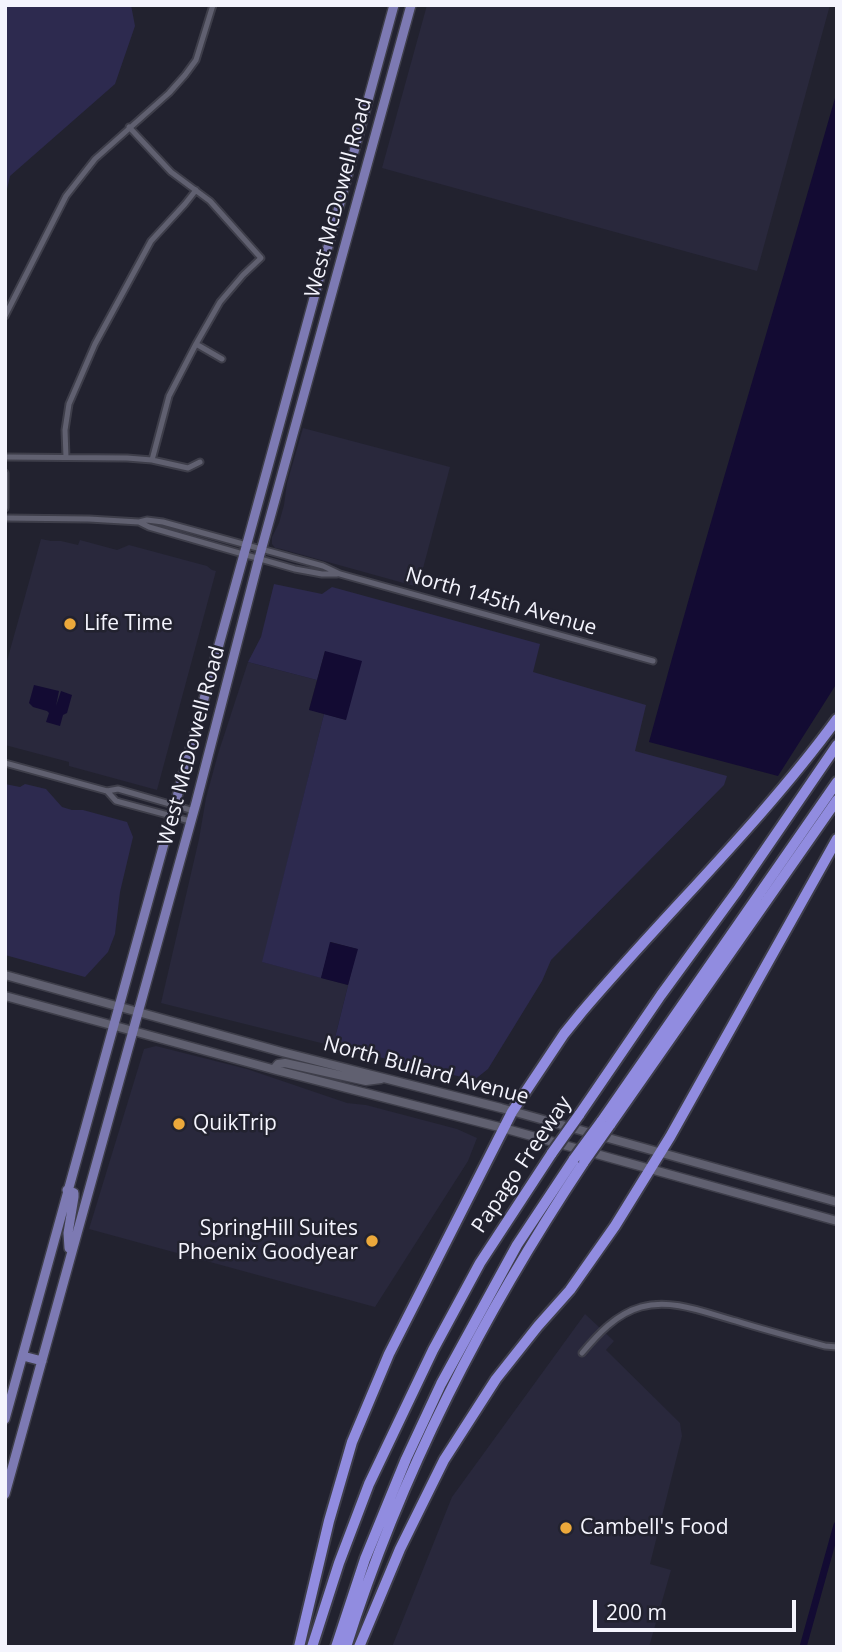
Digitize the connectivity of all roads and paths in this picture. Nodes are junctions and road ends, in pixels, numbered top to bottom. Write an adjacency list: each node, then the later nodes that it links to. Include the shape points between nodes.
1 (213, 5): 5 (street, via 196,60 186,75)
2 (394, 5): 4 (main road, West McDowell Road)
3 (411, 5): 6 (main road, West McDowell Road)
4 (362, 123): 6 (main road); 20 (main road, West McDowell Road)
5 (129, 127): 7 (street, via 171,173); 8 (street, via 95,159 66,196)
6 (377, 127): 19 (main road, West McDowell Road)
7 (196, 190): 9 (street, via 261,258 220,302); 12 (street, via 150,241 95,344 69,404)
8 (5, 316)
9 (196, 344): 10 (street); 13 (street, via 169,396)
10 (222, 359)
11 (5, 457): 12 (street)
12 (66, 457): 13 (street)
13 (152, 460): 14 (street, via 188,468)
14 (200, 462)
15 (5, 473): 16 (street)
16 (5, 508)
17 (5, 518): 18 (street, North 145th Avenue)
18 (139, 522): 20 (street, North 145th Avenue); 20 (street, North 145th Avenue, via 163,522)
19 (262, 548): 20 (street, North 145th Avenue); 21 (main road, West McDowell Road); 22 (street, North 145th Avenue)
20 (244, 549): 21 (street, North 145th Avenue); 30 (main road, West McDowell Road)
21 (259, 558): 22 (street, North 145th Avenue, via 309,572); 31 (main road, West McDowell Road)
22 (340, 574): 23 (street, North 145th Avenue)
23 (653, 661)
24 (837, 719): 43 (highway, via 765,810 581,1013)
25 (837, 745): 60 (highway, Papago Freeway, bridge, via 480,1263 369,1484)
26 (5, 763): 28 (street)
27 (837, 782): 44 (highway)
28 (107, 791): 30 (street, via 118,789); 32 (street, via 116,801)
29 (837, 800): 44 (highway)
30 (174, 805): 31 (street); 32 (main road, West McDowell Road)
31 (194, 811): 33 (main road, West McDowell Road)
32 (171, 816): 33 (street); 37 (main road, West McDowell Road)
33 (190, 821): 38 (main road, West McDowell Road)
34 (837, 839): 46 (highway)
35 (5, 975): 37 (main road, North Bullard Avenue)
36 (5, 996): 39 (main road, North Bullard Avenue)
37 (120, 1006): 38 (main road, North Bullard Avenue); 39 (main road, West McDowell Road)
38 (139, 1011): 40 (main road, West McDowell Road); 42 (main road, North Bullard Avenue)
39 (114, 1025): 40 (main road, North Bullard Avenue); 49 (main road, West McDowell Road)
40 (133, 1030): 41 (main road, North Bullard Avenue); 52 (main road, West McDowell Road)
41 (274, 1069): 42 (main road, via 285,1063 366,1081); 45 (main road, North Bullard Avenue)
42 (384, 1078): 43 (main road, North Bullard Avenue)
43 (512, 1112): 45 (highway); 46 (main road, North Bullard Avenue)
44 (605, 1123): 47 (highway, bridge)
45 (503, 1128): 48 (main road, North Bullard Avenue); 59 (highway, via 389,1354 352,1442)
46 (660, 1153): 48 (highway); 50 (main road, North Bullard Avenue)
47 (579, 1160): 61 (highway, via 517,1245 441,1384 365,1559); 62 (highway, via 446,1397 393,1517)
48 (650, 1169): 51 (main road, North Bullard Avenue); 63 (highway, via 590,1263 503,1370 458,1436 404,1538)
49 (67, 1190): 52 (main road, via 74,1193); 55 (main road, West McDowell Road)
50 (837, 1202)
51 (837, 1221)
52 (70, 1257): 56 (main road, West McDowell Road)
53 (837, 1347): 54 (street, via 658,1304 627,1312)
54 (582, 1353)
55 (23, 1356): 56 (main road); 57 (main road, West McDowell Road)
56 (42, 1361): 58 (main road, West McDowell Road)
57 (5, 1419)
58 (5, 1494)
59 (299, 1647)
60 (312, 1647)
61 (336, 1647)
62 (346, 1647)
63 (359, 1647)

